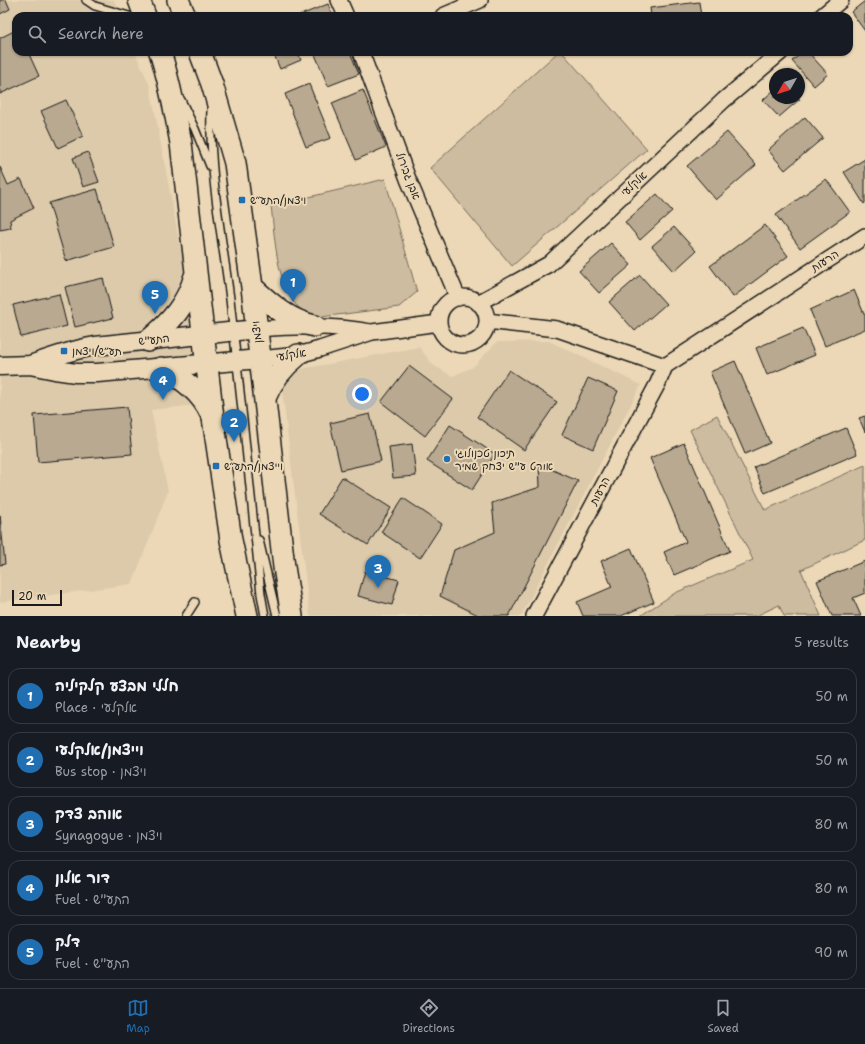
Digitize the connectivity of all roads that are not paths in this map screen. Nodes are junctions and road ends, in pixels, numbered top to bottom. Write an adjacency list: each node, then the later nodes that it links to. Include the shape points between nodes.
1 (86, 0): 7 (lane, via 95,6)
2 (139, 0): 8 (main road)
3 (178, 0): 9 (main road)
4 (339, 0): 10 (street)
5 (480, 0): 11 (street)
6 (836, 2): 12 (street)
7 (115, 12)
8 (144, 12)
9 (183, 12)
10 (344, 12)
11 (452, 12)
12 (826, 12)
13 (161, 56): 17 (main road)
14 (202, 56): 18 (main road, ויצמן)
15 (362, 56): 23 (street, אבן גבירול, via 408,179)
16 (775, 56): 24 (street, אלקלעי, via 724,100 549,264)
17 (168, 76): 19 (lane, via 195,129); 21 (main road, via 181,143)
18 (212, 84): 19 (lane, via 210,128); 22 (main road, ויצמן, via 234,163)
19 (214, 179): 29 (lane)
20 (865, 236): 39 (street, הרעות)
21 (196, 272): 31 (main road); 32 (main road, via 192,287 182,306)
22 (252, 287): 27 (main road, via 288,316); 28 (main road, ויצמן)
23 (458, 298): 24 (street, via 471,298); 26 (street, via 450,300 442,308)
24 (478, 302): 25 (street)
25 (487, 321): 26 (street, via 484,333 479,339 465,345 453,343 446,338); 39 (street, via 557,329)
26 (439, 323): 30 (street, אלקלעי)
27 (315, 326): 28 (street, אלקלעי); 30 (street, אלקלעי)
28 (257, 329): 29 (street, התע"ש); 34 (main road, ויצמן)
29 (233, 332): 31 (street, התע"ש); 35 (lane)
30 (372, 332): 33 (street, אלקלעי)
31 (204, 335): 32 (street, התע"ש); 37 (main road)
32 (148, 341): 36 (street, התע"ש, via 78,349)
33 (298, 355): 34 (street, אלקלעי); 41 (main road, via 281,370)
34 (260, 359): 35 (street, אלקלעי); 41 (main road, ויצמן)
35 (236, 362): 37 (street, אלקלעי); 43 (lane)
36 (30, 364): 38 (street, התע"ש); 40 (street, התע"ש, via 76,373)
37 (207, 364): 40 (street, התע"ש); 42 (main road)
38 (0, 366)
39 (665, 366): 50 (street, הרעות)
40 (161, 368): 42 (main road, via 173,373 193,388)
41 (265, 398): 49 (main road, ויצמן)
42 (213, 418): 46 (main road, via 231,540)
43 (250, 494): 47 (lane); 48 (lane)
44 (195, 602): 45 (lane)
45 (186, 616)
46 (247, 616)
47 (265, 616)
48 (277, 616)
49 (292, 616)
50 (534, 616)

